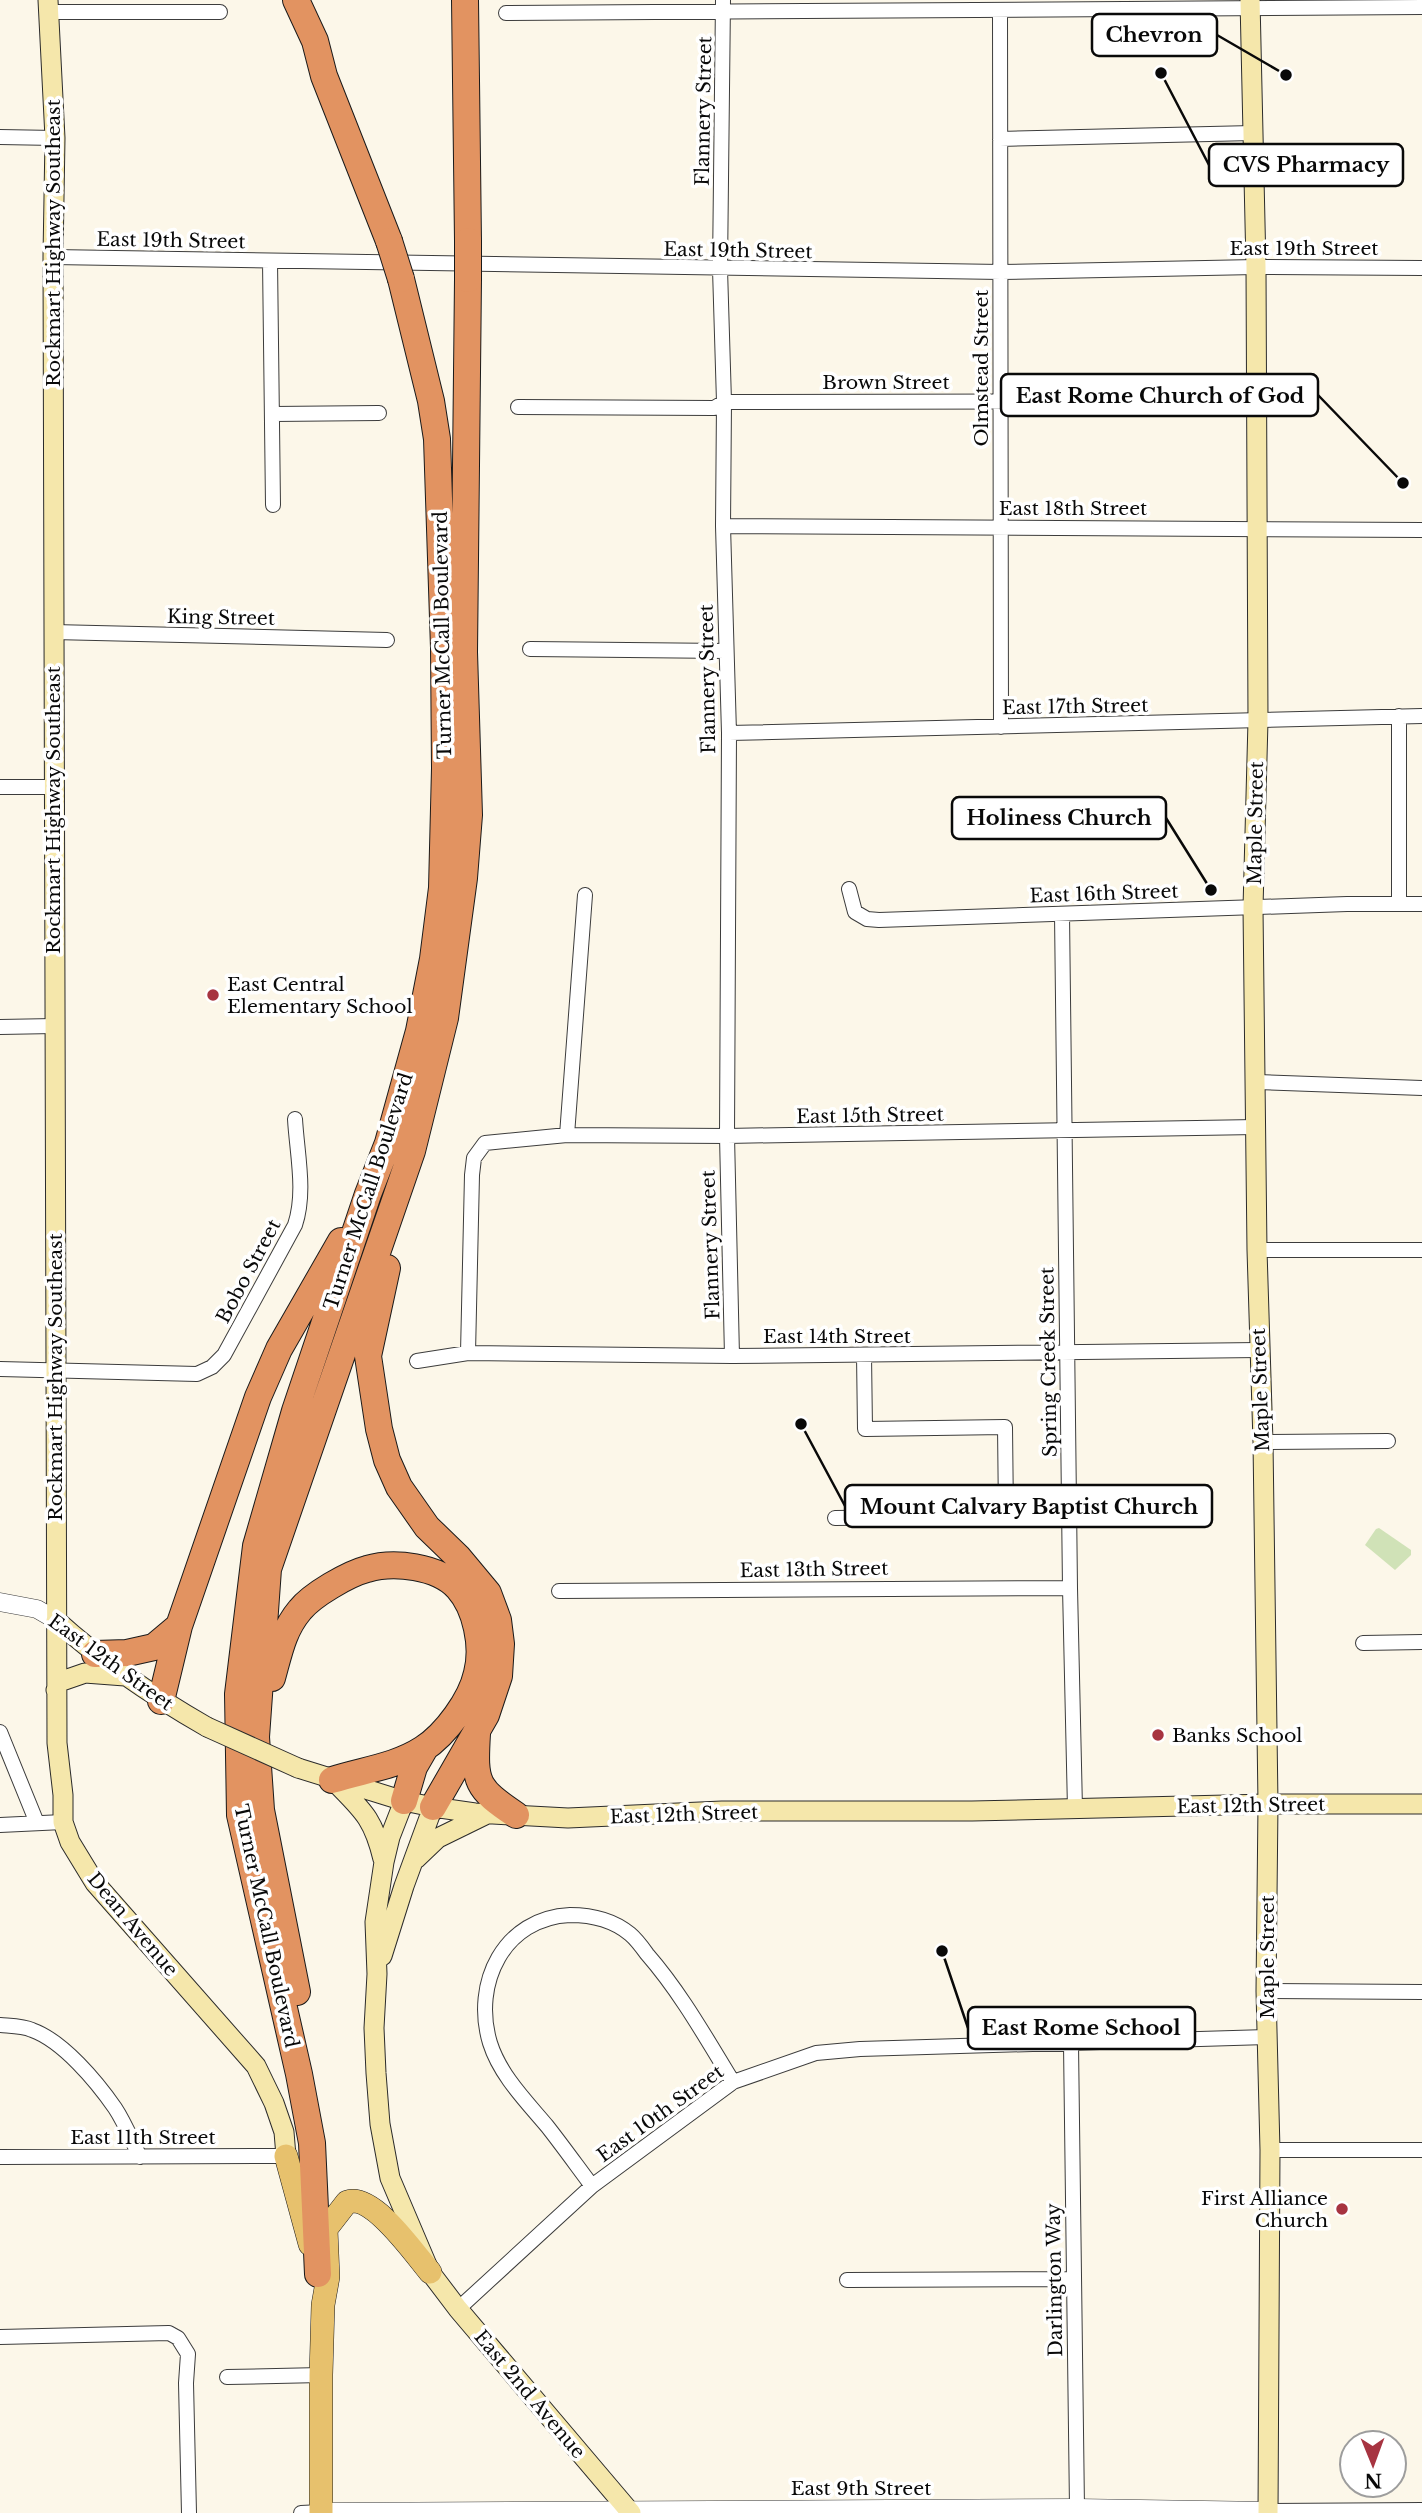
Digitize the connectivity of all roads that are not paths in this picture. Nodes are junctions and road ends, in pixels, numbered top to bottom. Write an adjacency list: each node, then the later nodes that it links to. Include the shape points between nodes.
1 (286, 0): 13 (highway)
2 (296, 0): 13 (highway, Turner McCall Boulevard, via 315,41)
3 (457, 0): 14 (highway)
4 (466, 0): 14 (highway, Turner McCall Boulevard)
5 (1250, 4): 9 (street); 10 (street); 15 (main road, Maple Street)
6 (48, 6): 11 (street); 17 (main road, Rockmart Highway Southeast)
7 (570, 6): 8 (street); 12 (street)
8 (723, 6): 10 (street); 23 (street, Flannery Street)
9 (1422, 7)
10 (1000, 10): 18 (street, Olmstead Street)
11 (220, 12)
12 (506, 13)
13 (324, 76): 63 (highway, Turner McCall Boulevard, bridge, via 401,279 437,439 444,661 442,887 419,1031 388,1143)
14 (466, 102): 62 (highway, Turner McCall Boulevard, bridge, via 464,652 469,815 445,1018)
15 (1254, 133): 18 (street); 21 (main road, Maple Street)
16 (0, 137): 17 (street)
17 (55, 138): 19 (main road, Rockmart Highway Southeast)
18 (1000, 139): 24 (street, Olmstead Street)
19 (53, 257): 20 (street, East 19th Street); 36 (main road, Rockmart Highway Southeast)
20 (270, 261): 23 (street, East 19th Street); 30 (street)
21 (1256, 267): 22 (street, East 19th Street); 24 (street, East 19th Street); 26 (main road, Maple Street)
22 (1422, 268)
23 (720, 269): 24 (street, East 19th Street); 27 (street, Flannery Street)
24 (1000, 272): 25 (street, Olmstead Street)
25 (1001, 401): 26 (street, Brown Street); 27 (street, Brown Street); 33 (street, Olmstead Street)
26 (1256, 401): 34 (main road, Maple Street)
27 (724, 402): 28 (street, Brown Street, via 714,408); 32 (street, Flannery Street)
28 (518, 407)
29 (379, 413): 30 (street)
30 (273, 414): 31 (street)
31 (273, 505)
32 (723, 526): 33 (street, East 18th Street); 39 (street, Flannery Street)
33 (1001, 527): 34 (street, East 18th Street); 43 (street, Olmstead Street)
34 (1257, 529): 35 (street, East 18th Street); 42 (main road, Maple Street)
35 (1422, 530)
36 (53, 632): 37 (street, King Street); 46 (main road, Rockmart Highway Southeast)
37 (387, 640)
38 (530, 649): 39 (street)
39 (726, 651): 44 (street, Flannery Street)
40 (1399, 716): 41 (street, East 17th Street); 42 (street, East 17th Street); 49 (street)
41 (1422, 716)
42 (1258, 721): 43 (street, East 17th Street); 51 (main road, Maple Street)
43 (1001, 727): 44 (street, East 17th Street)
44 (729, 733): 61 (street, Flannery Street)
45 (0, 787): 46 (street)
46 (54, 787): 53 (main road, Rockmart Highway Southeast)
47 (849, 889): 52 (street, East 16th Street, via 855,912 867,919)
48 (585, 895): 60 (street)
49 (1399, 904): 50 (street, East 16th Street); 51 (street, East 16th Street)
50 (1422, 904)
51 (1253, 908): 52 (street, East 16th Street); 55 (main road, Maple Street)
52 (1062, 914): 59 (street, Spring Creek Street)
53 (54, 1026): 54 (street); 73 (main road, Rockmart Highway Southeast)
54 (0, 1027)
55 (1257, 1082): 56 (street); 58 (main road, Maple Street)
56 (1422, 1088)
57 (295, 1119): 73 (street, Bobo Street, via 300,1210 224,1355 197,1374)
58 (1256, 1127): 59 (street, East 15th Street); 64 (main road, Maple Street)
59 (1065, 1131): 61 (street, East 15th Street); 68 (street, Spring Creek Street)
60 (567, 1135): 61 (street, East 15th Street); 67 (street, East 15th Street, via 485,1143 474,1158)
61 (727, 1136): 70 (street, Flannery Street)
62 (412, 1151): 90 (highway, via 368,1356 379,1429 399,1487 427,1527 488,1592 494,1606 501,1644 499,1676); 92 (highway, Turner McCall Boulevard, via 268,1569)
63 (368, 1194): 83 (highway, via 258,1397); 122 (highway, Turner McCall Boulevard, via 295,1411 256,1546 238,1694 240,1815 312,2143)
64 (1257, 1250): 65 (street); 66 (main road, Maple Street)
65 (1422, 1250)
66 (1259, 1350): 68 (street, East 14th Street); 75 (main road, Maple Street)
67 (468, 1353): 70 (street, East 14th Street); 71 (street, East 14th Street)
68 (1067, 1353): 69 (street, East 14th Street); 76 (street, Spring Creek Street)
69 (864, 1355): 70 (street, East 14th Street); 77 (street, via 865,1429 1005,1427)
70 (732, 1356)
71 (417, 1361)
72 (0, 1369): 73 (street)
73 (54, 1370): 82 (main road, Rockmart Highway Southeast)
74 (1388, 1441): 75 (street)
75 (1262, 1442): 96 (main road, Maple Street)
76 (1069, 1515): 77 (street); 79 (street, Spring Creek Street)
77 (1006, 1516): 78 (street)
78 (835, 1518)
79 (1070, 1588): 80 (street, East 13th Street); 99 (street, Spring Creek Street)
80 (559, 1591)
81 (0, 1602): 82 (street, East 12th Street, via 37,1609)
82 (56, 1620): 86 (main road, East 12th Street); 88 (main road, Dean Avenue)
83 (179, 1626): 86 (highway, via 154,1647); 89 (highway)
84 (1422, 1642): 85 (street)
85 (1363, 1643)
86 (95, 1654): 87 (main road, East 12th Street)
87 (126, 1677): 88 (main road, via 85,1673 59,1682); 89 (main road, East 12th Street)
88 (56, 1690): 102 (main road, Dean Avenue)
89 (161, 1701): 94 (main road, East 12th Street, bridge, via 207,1727)
90 (478, 1730): 98 (highway); 101 (highway, via 476,1765 482,1787)
91 (0, 1732): 103 (street)
92 (256, 1737): 93 (highway, via 285,1630 301,1608 343,1580 392,1565 420,1569 457,1587 470,1607 479,1640 477,1673 458,1715); 120 (highway, Turner McCall Boulevard, via 261,1810 326,2132)
93 (425, 1748): 94 (highway, via 399,1762); 95 (highway)
94 (332, 1780): 95 (main road, East 12th Street); 105 (main road, via 368,1816)
95 (404, 1801): 98 (main road, East 12th Street); 105 (main road)
96 (1268, 1804): 97 (main road, East 12th Street); 99 (main road, East 12th Street); 108 (main road, Maple Street)
97 (1422, 1804)
98 (433, 1807): 100 (main road, East 12th Street); 106 (main road)
99 (1075, 1809): 101 (main road, East 12th Street, via 722,1811 568,1818)
100 (488, 1814): 101 (main road, East 12th Street); 106 (main road, via 438,1838)
101 (516, 1815)
102 (63, 1822): 103 (street); 116 (main road, Dean Avenue, via 95,1883 256,2066 278,2112)
103 (37, 1823): 104 (street)
104 (0, 1825)
105 (384, 1862): 107 (main road, via 375,1922)
106 (412, 1862): 107 (main road)
107 (377, 1974): 121 (main road, East 2nd Avenue, via 374,2028 380,2124 390,2178)
108 (1266, 1991): 109 (street); 111 (main road, Maple Street)
109 (1422, 1992)
110 (0, 2025): 118 (street, via 30,2029 63,2049 115,2109)
111 (1267, 2037): 112 (street, East 10th Street); 114 (main road, Maple Street)
112 (1070, 2044): 113 (street, East 10th Street, via 816,2053); 123 (street, Darlington Way)
113 (733, 2082): 119 (street, East 10th Street); 119 (street, via 670,1980 630,1934 604,1919 579,1915 542,1919 520,1931 502,1951 490,1976 485,2013 491,2046 520,2095)
114 (1270, 2150): 115 (street); 133 (main road, Maple Street)
115 (1422, 2150)
116 (286, 2156): 118 (street, East 11th Street); 122 (main road)
117 (0, 2157): 118 (street, East 11th Street)
118 (140, 2157)
119 (592, 2186): 126 (street, East 10th Street)
120 (326, 2229): 121 (main road, via 346,2202 360,2201 377,2212); 125 (main road, Turner McCall Boulevard, via 328,2277)
121 (430, 2272): 126 (main road, East 2nd Avenue)
122 (318, 2274): 125 (main road, Turner McCall Boulevard)
123 (1072, 2279): 124 (street); 131 (street, Darlington Way)
124 (847, 2280)
125 (323, 2305): 128 (main road, Turner McCall Boulevard)
126 (458, 2309): 132 (main road, East 2nd Avenue)
127 (0, 2337): 134 (street, via 169,2333 178,2339 188,2354)
128 (321, 2375): 129 (street); 136 (main road, Turner McCall Boulevard)
129 (227, 2377)
130 (1422, 2510): 133 (street, East 9th Street)
131 (1079, 2511): 132 (street, East 9th Street); 133 (street, East 9th Street)
132 (630, 2512): 136 (street, East 9th Street)
133 (1268, 2512)
134 (188, 2513)
135 (301, 2513): 136 (street, East 9th Street)
136 (321, 2513)

